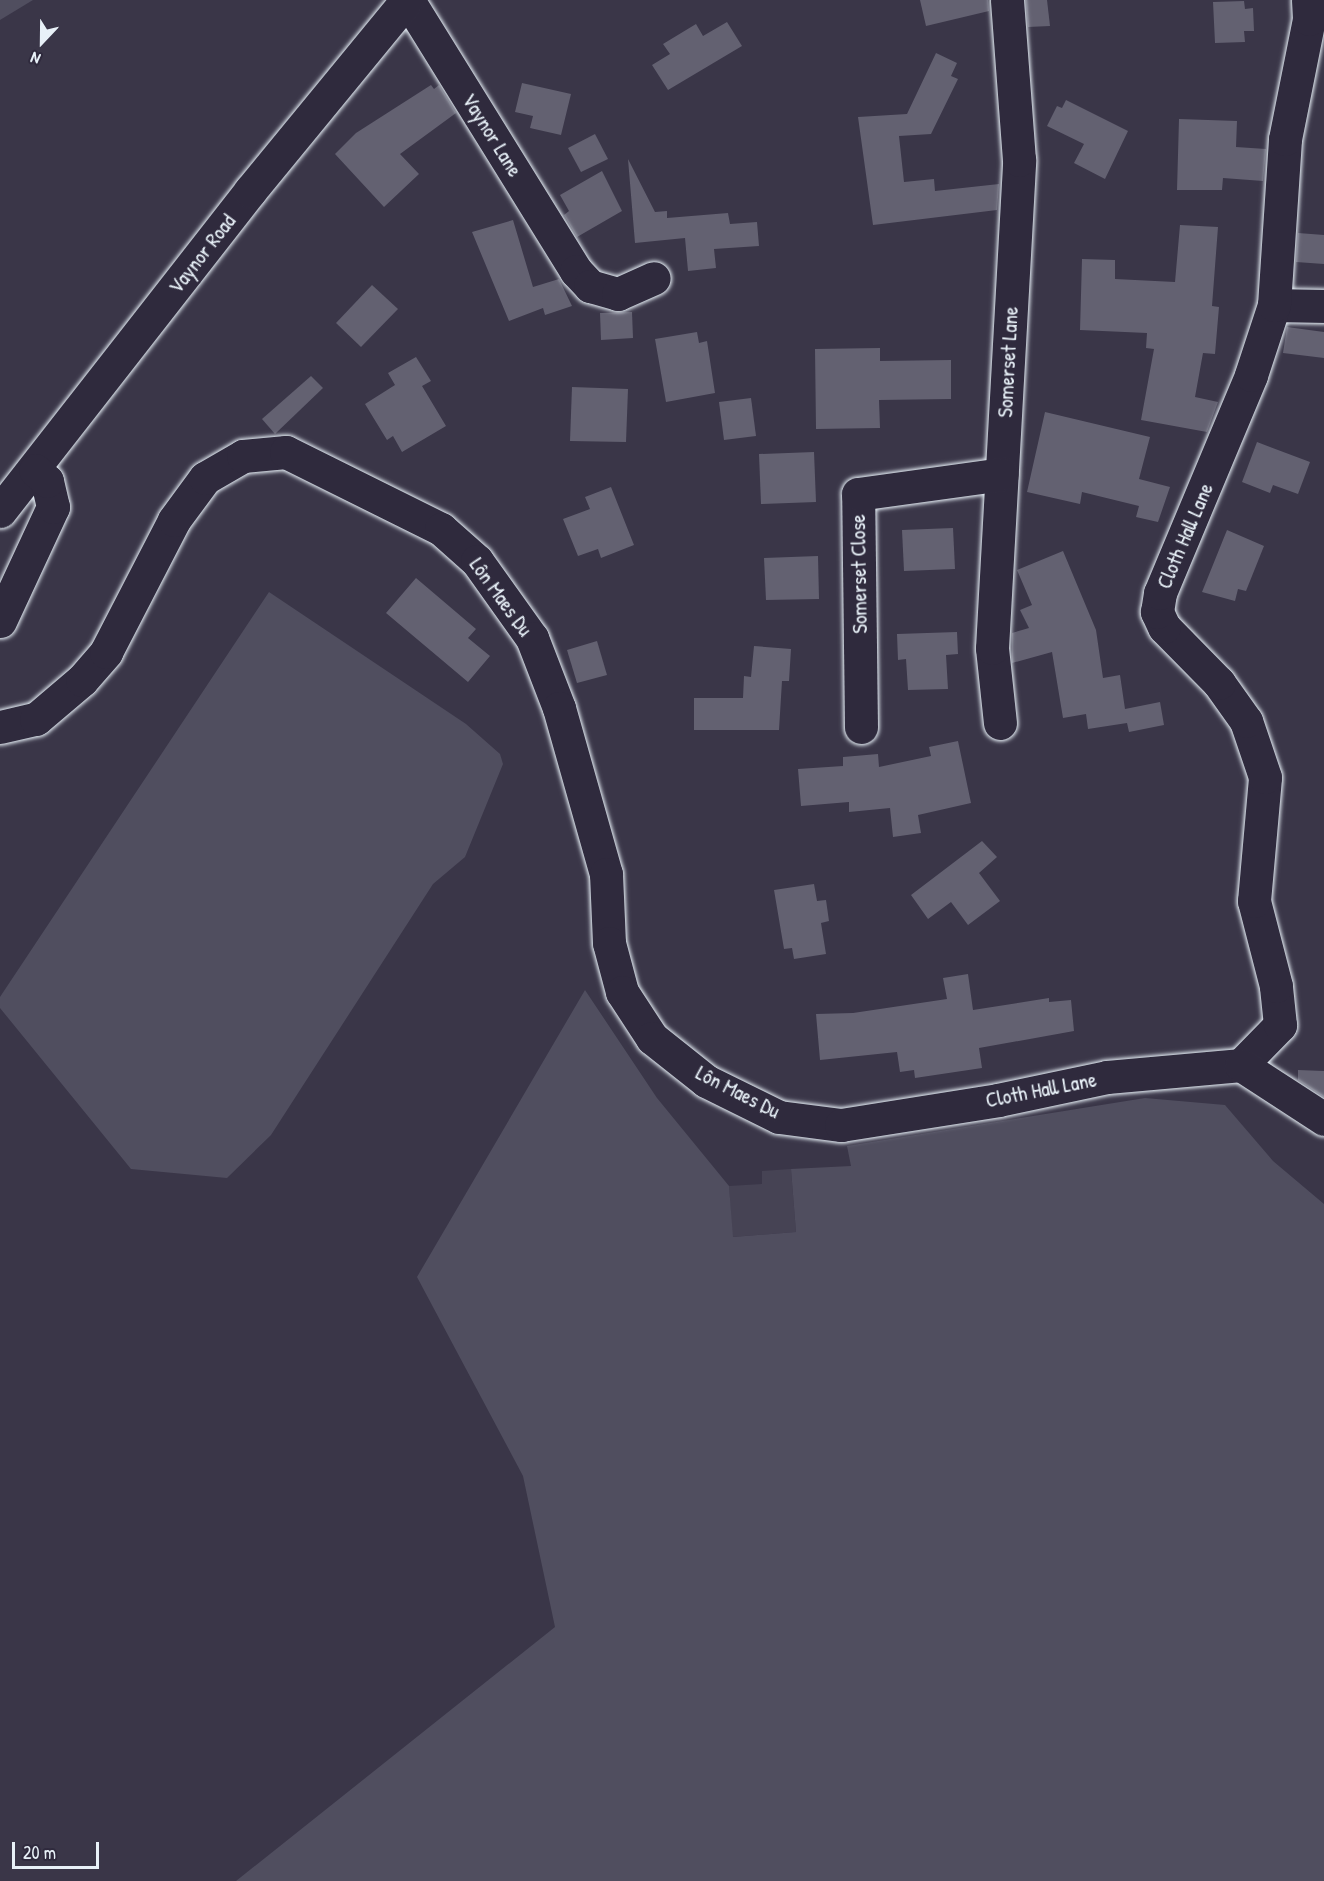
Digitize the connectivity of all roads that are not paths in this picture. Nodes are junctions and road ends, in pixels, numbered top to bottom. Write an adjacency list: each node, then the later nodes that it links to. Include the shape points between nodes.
1 (407, 0): 4 (street, Vaynor Lane, via 576,271 590,286 618,294); 7 (street, Vaynor Road, via 250,190)
2 (1007, 0): 8 (street, Somerset Lane, via 1019,160)
3 (1308, 0): 5 (street, Cloth Hall Lane, via 1310,19 1284,140)
4 (654, 278)
5 (1274, 305): 6 (street); 14 (street, Cloth Hall Lane, via 1251,375 1160,593 1157,612 1164,627 1219,683 1246,721 1265,777 1254,901 1276,986 1280,1025)
6 (1324, 306)
7 (35, 470): 9 (street, Vaynor Road); 10 (street, via 47,481 53,507)
8 (1002, 474): 11 (street, Somerset Lane, via 992,648); 13 (street, Somerset Close, via 858,494)
9 (0, 511)
10 (0, 621)
11 (1000, 723)
12 (0, 727): 16 (street, Lôn Maes Du, via 36,719 82,680 106,652 174,520 205,478 243,456 286,452 297,457 441,529 477,561 532,638 559,708 606,874 609,943 622,992 652,1038 706,1081 779,1117)
13 (861, 727)
14 (1241, 1065): 15 (street); 16 (street, Cloth Hall Lane, via 1107,1077 998,1100)
15 (1324, 1119)
16 (841, 1125)

